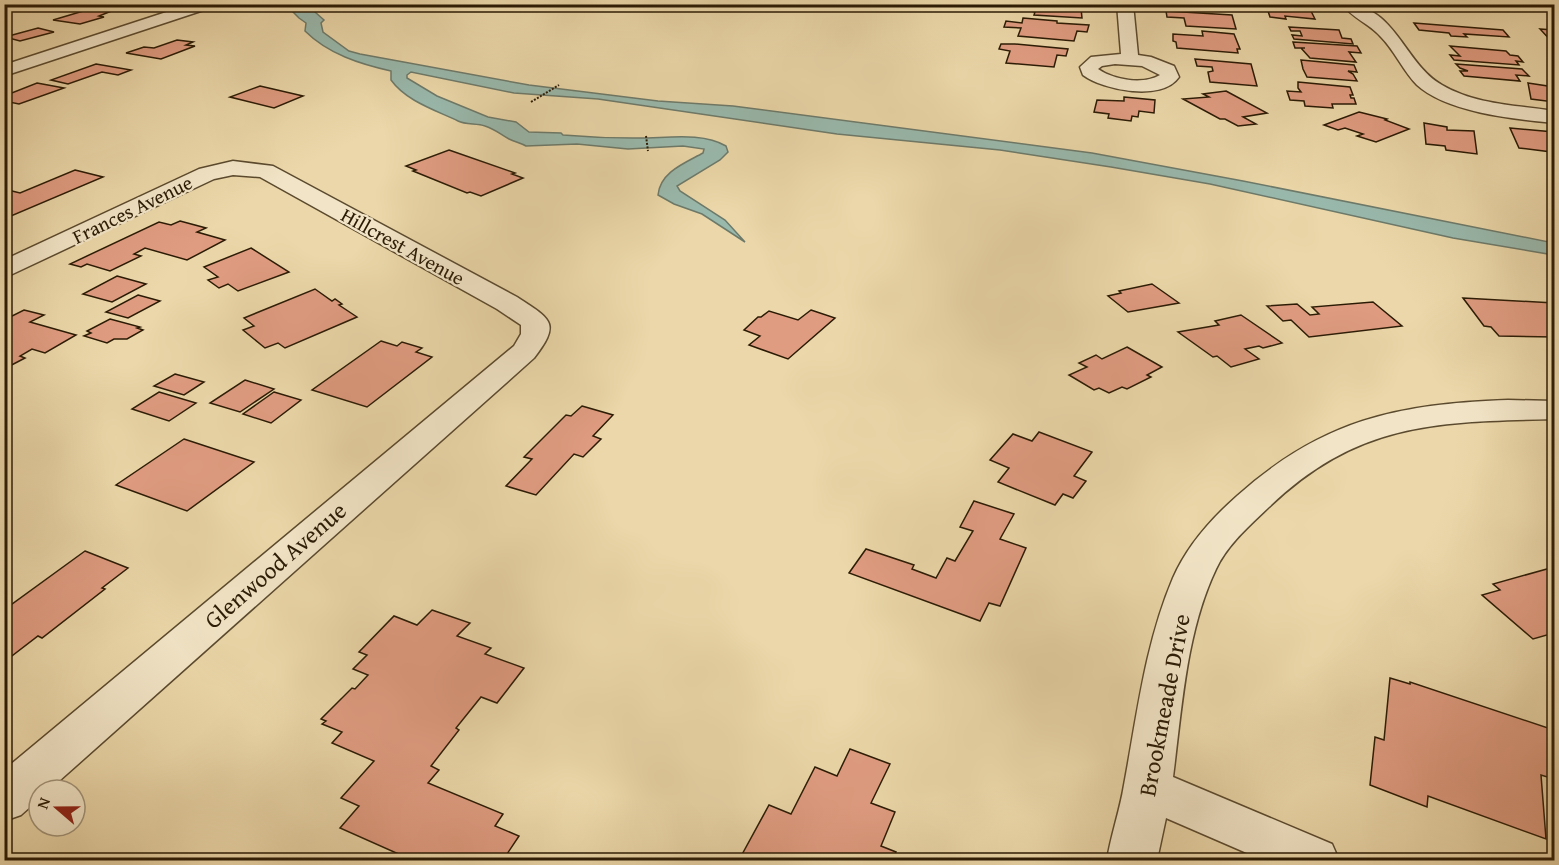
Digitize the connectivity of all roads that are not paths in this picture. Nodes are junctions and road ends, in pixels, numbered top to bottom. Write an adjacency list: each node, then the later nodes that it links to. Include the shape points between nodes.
1 (208, 4): 5 (street)
2 (1125, 4): 4 (street)
3 (1349, 4): 6 (street, via 1386,32 1422,79)
4 (1130, 59)
5 (4, 71)
6 (1450, 96): 7 (street); 8 (street)
7 (1429, 101)
8 (1554, 117)
9 (265, 171): 10 (street, Frances Avenue, via 233,168 207,174); 11 (street, Hillcrest Avenue, via 507,303)
10 (4, 270)
11 (538, 326): 14 (street, Glenwood Avenue, via 536,338 524,352)
12 (1554, 410): 13 (street, Brookmeade Drive, via 1478,410 1400,420 1366,429 1286,471 1218,537 1194,575 1177,626)
13 (1147, 788): 15 (street, Brookmeade Drive); 16 (street)
14 (4, 800)
15 (1132, 861)
16 (1314, 861)

